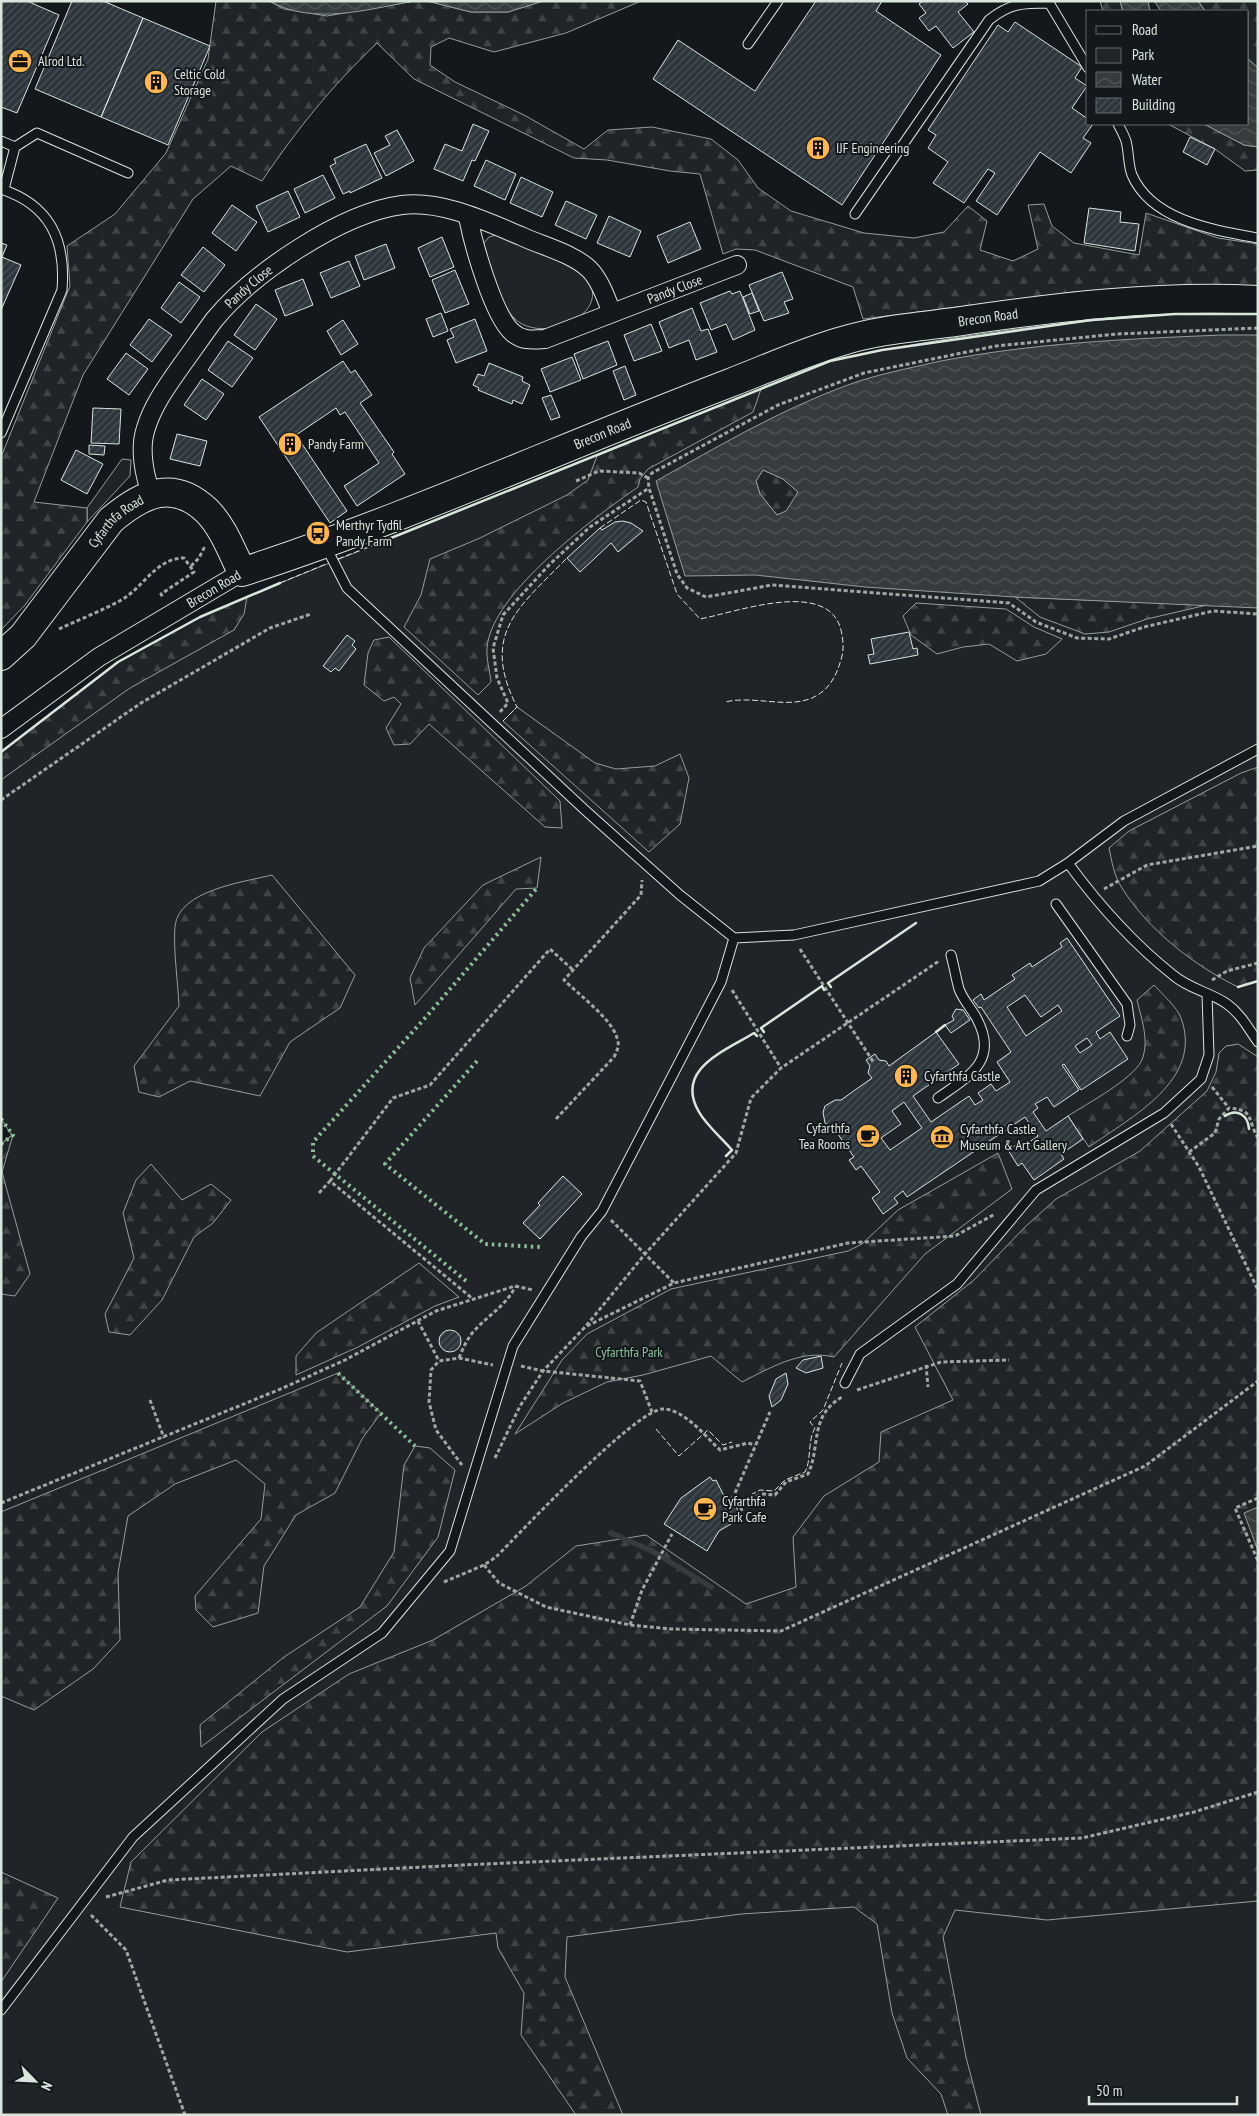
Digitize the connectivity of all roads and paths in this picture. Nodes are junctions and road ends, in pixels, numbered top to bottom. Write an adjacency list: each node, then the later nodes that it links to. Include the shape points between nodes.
1 (778, 1): 3 (lane)
2 (1048, 2): 4 (lane); 10 (lane, via 1023,3 1002,9 990,20)
3 (748, 44)
4 (1086, 65)
5 (1118, 125): 12 (lane, via 1126,142 1132,174 1146,198 1171,214 1213,229)
6 (1, 141): 7 (lane)
7 (15, 147): 8 (lane, via 37,133); 9 (lane)
8 (128, 173)
9 (2, 189): 17 (lane, via 48,218 56,235 63,273 62,290)
10 (855, 214)
11 (468, 217): 15 (street, Pandy Close, via 498,226 574,260 589,270 600,285); 15 (street, Pandy Close, via 474,248 503,322 513,333 529,341 545,339); 21 (street, Pandy Close, via 431,204 401,206 367,214 323,234 249,286 215,319 156,403 144,440 147,483)
12 (1258, 238)
13 (737, 265): 15 (street, Pandy Close)
14 (1258, 300): 22 (main road, Brecon Road, via 1220,298 1071,306 904,328 840,341)
15 (612, 312)
16 (1258, 328): 18 (path, via 1117,334 996,346 864,373 778,405 686,453)
17 (1, 433)
18 (648, 478): 19 (path, via 639,473 599,471); 20 (path)
19 (576, 481)
20 (649, 488): 26 (path, via 677,574 687,588 706,597 772,585 1009,603 1036,622 1077,638 1109,639 1213,611); 29 (path, via 590,527 503,615 493,648 497,678 508,703)
21 (152, 495): 23 (main road, Cyfarthfa Road, via 165,491 189,498 207,511 221,530); 27 (main road, Cyfarthfa Road, via 129,505 111,520)
22 (325, 544): 23 (main road, Brecon Road); 29 (lane, via 347,588)
23 (242, 572): 24 (street, Brecon Road)
24 (172, 613): 27 (path, via 161,594 194,572 184,558 176,558 155,570 125,598 39,638); 30 (street, Brecon Road, via 99,657)
25 (311, 614): 32 (path, via 270,628 141,704)
26 (1258, 614)
27 (23, 636): 28 (main road, Cyfarthfa Road)
28 (1, 656)
29 (491, 721): 35 (lane)
30 (1, 729)
31 (1258, 749): 34 (lane, via 1124,821)
32 (1, 800)
33 (1258, 846): 36 (path, via 1148,865)
34 (1068, 864): 38 (lane, via 1039,881); 45 (lane, via 1094,896 1172,975 1188,987)
35 (650, 867): 39 (lane); 42 (path, via 640,885 641,895)
36 (1101, 891)
37 (1056, 904): 47 (lane, via 1127,1004 1130,1025)
38 (794, 935): 39 (lane); 46 (path)
39 (734, 938): 43 (lane)
40 (951, 955): 46 (path); 52 (lane, via 960,990 986,1039 983,1060 969,1076)
41 (1258, 963): 44 (path, via 1227,971)
42 (573, 970): 55 (path, via 564,980 612,1027 618,1039 618,1050); 58 (path, via 550,949 430,1085 393,1098)
43 (721, 982): 50 (path, via 729,986); 60 (lane)
44 (1210, 982)
45 (1207, 994): 48 (lane, via 1226,1003 1241,1016); 51 (lane, via 1209,1055)
46 (848, 1021): 49 (path); 50 (path)
47 (1127, 1036)
48 (1258, 1042)
49 (874, 1063)
50 (781, 1068): 62 (path, via 751,1098 736,1153)
51 (1201, 1079): 53 (path, via 1216,1090); 54 (lane)
52 (938, 1098)
53 (1229, 1108): 56 (path, via 1249,1114); 57 (path, via 1219,1119 1215,1133)
54 (1164, 1113): 57 (path); 77 (lane, via 1036,1190 957,1284 860,1354)
55 (556, 1118)
56 (1258, 1138)
57 (1189, 1152): 65 (path)
58 (330, 1181): 59 (path); 67 (path)
59 (319, 1193)
60 (602, 1211): 62 (path); 66 (lane, via 580,1237)
61 (998, 1212): 63 (path, via 955,1236 848,1243)
62 (645, 1254): 63 (path); 69 (path)
63 (674, 1283): 69 (path)
64 (515, 1286): 66 (path); 67 (path); 70 (path, via 510,1297 475,1330)
65 (1258, 1290)
66 (546, 1292): 73 (lane, via 513,1346)
67 (474, 1299): 68 (path, via 436,1311)
68 (418, 1321): 72 (path); 82 (path, via 345,1360)
69 (586, 1326): 75 (path)
70 (459, 1358): 72 (path); 73 (path, via 492,1365)
71 (1009, 1360): 74 (path)
72 (439, 1361): 85 (path, via 431,1370 428,1402 436,1430)
73 (507, 1363): 75 (path); 85 (lane)
74 (926, 1365): 78 (path); 88 (path, via 857,1390 831,1404 815,1437 808,1474 786,1482 775,1494 762,1494)
75 (543, 1371): 80 (path, via 640,1381); 84 (path, via 520,1406)
76 (1258, 1382): 94 (path, via 1145,1466 781,1631)
77 (845, 1383)
78 (928, 1387)
79 (150, 1400): 82 (path)
80 (652, 1412): 83 (path, via 663,1409 687,1418 720,1450 748,1443); 92 (path, via 639,1420)
81 (770, 1412): 83 (path)
82 (164, 1438): 87 (path)
83 (755, 1445): 88 (path, via 735,1493)
84 (491, 1466)
85 (472, 1477): 93 (lane, via 450,1550)
86 (1258, 1498): 91 (path, via 1235,1508)
87 (1, 1503)
88 (739, 1506): 89 (path)
89 (742, 1511)
90 (672, 1534): 94 (path, via 642,1590)
91 (1258, 1561)
92 (484, 1565): 93 (path); 94 (path, via 499,1583 546,1607)
93 (414, 1595): 96 (lane, via 382,1633 283,1698 133,1837)
94 (630, 1625)
95 (1258, 1792): 96 (path, via 1194,1812 1082,1838 168,1880)
96 (80, 1904): 97 (lane); 98 (path, via 126,1950)
97 (1, 2010)
98 (184, 2115)

